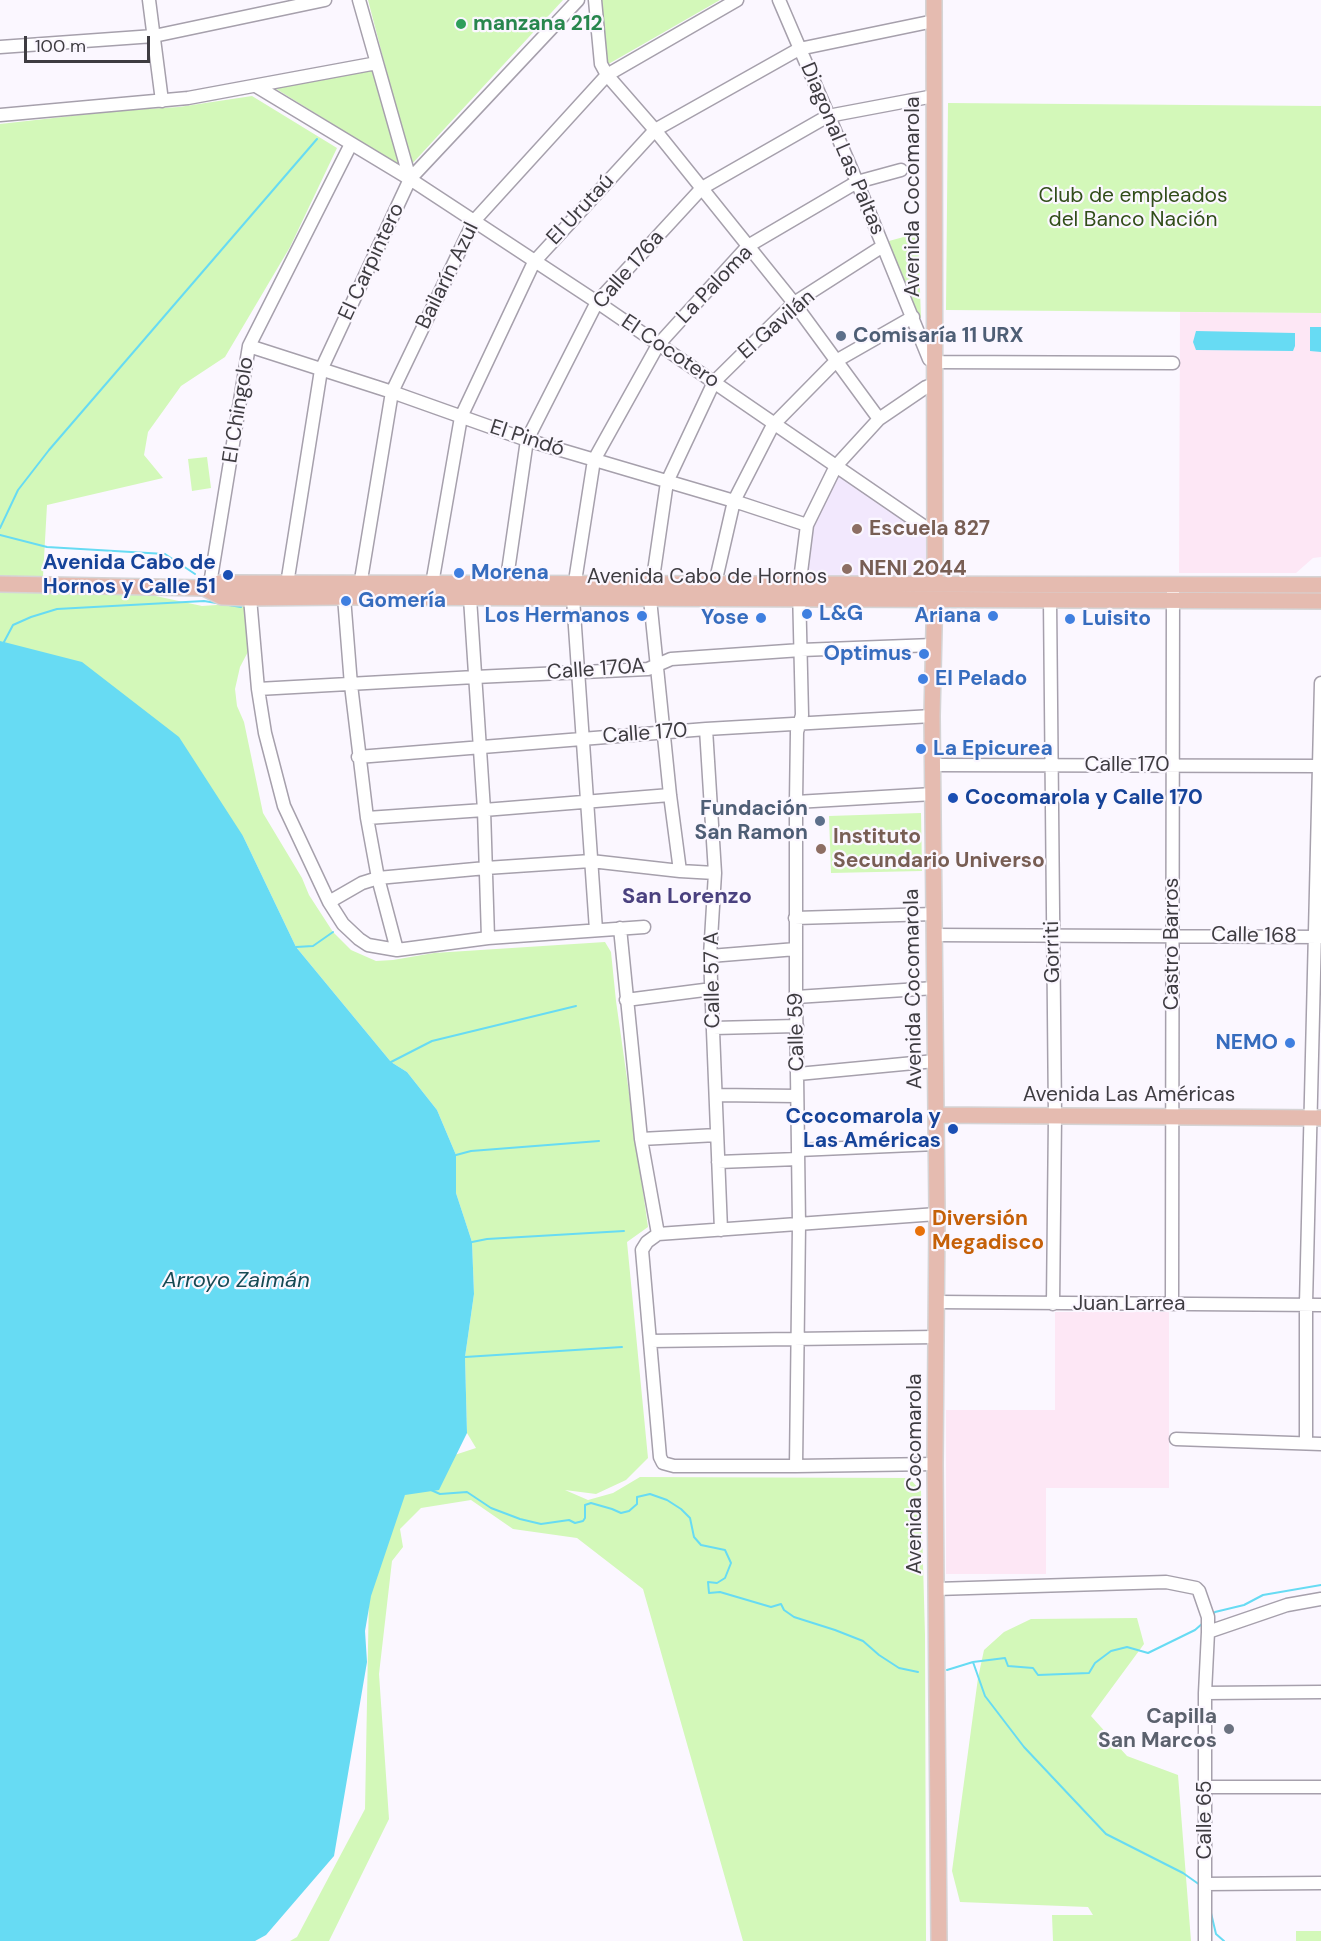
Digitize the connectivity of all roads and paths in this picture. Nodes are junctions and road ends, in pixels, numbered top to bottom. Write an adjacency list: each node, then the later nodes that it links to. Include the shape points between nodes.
1 (149, 0): 10 (street)
2 (326, 0): 10 (street)
3 (359, 0): 13 (street)
4 (578, 0): 23 (street, El Carpintero)
5 (595, 0): 14 (street, via 601,64)
6 (737, 0): 14 (street, Bailarín Azul)
7 (779, 0): 12 (street, Diagonal Las Paltas)
8 (934, 0): 9 (main road, Avenida Cocomarola)
9 (934, 21): 12 (street, El Urutaú); 16 (main road, Avenida Cocomarola)
10 (154, 36): 11 (street); 17 (street)
11 (0, 47)
12 (799, 49): 19 (street, Diagonal Las Paltas); 20 (street, El Urutaú)
13 (377, 63): 15 (street); 23 (street)
14 (608, 75): 20 (street); 26 (street, Bailarín Azul)
15 (256, 86): 17 (street); 21 (street, El Cocotero)
16 (934, 96): 19 (street, Calle 176a); 36 (main road, Avenida Cocomarola)
17 (162, 101): 18 (street)
18 (0, 116)
19 (828, 116): 24 (street, Diagonal Las Paltas); 25 (street, Calle 176a)
20 (655, 130): 25 (street); 29 (street, El Urutaú)
21 (351, 144): 23 (street, El Cocotero); 34 (street, El Chingolo)
22 (901, 170): 24 (street, La Paloma)
23 (410, 179): 26 (street, El Cocotero); 38 (street, El Carpintero)
24 (857, 182): 27 (street, La Paloma); 28 (street, Diagonal Las Paltas)
25 (702, 188): 27 (street); 30 (street, Calle 176a)
26 (474, 221): 29 (street, El Cocotero); 41 (street, Bailarín Azul)
27 (748, 246): 31 (street); 33 (street, La Paloma)
28 (883, 246): 31 (street, El Gavilán); 32 (street, Diagonal Las Paltas)
29 (534, 262): 30 (street, El Cocotero); 42 (street, El Urutaú)
30 (597, 302): 33 (street, El Cocotero); 45 (street, Calle 176a)
31 (794, 303): 35 (street); 39 (street, El Gavilán)
32 (913, 317): 35 (street); 36 (street, Diagonal Las Paltas, via 929,359)
33 (658, 345): 39 (street, El Cocotero); 46 (street, La Paloma)
34 (249, 346): 38 (street, El Pindó); 59 (street, El Chingolo, via 211,578)
35 (836, 361): 43 (street); 44 (street)
36 (934, 362): 37 (street); 40 (main road, Avenida Cocomarola)
37 (1173, 363)
38 (321, 370): 41 (street, El Pindó); 55 (street, El Carpintero)
39 (714, 382): 44 (street, El Cocotero); 48 (street, El Gavilán)
40 (934, 384): 43 (street, Calle 59); 51 (main road, Avenida Cocomarola)
41 (392, 392): 42 (street, El Pindó); 63 (street, Bailarín Azul)
42 (460, 417): 45 (street, El Pindó); 56 (street, El Urutaú)
43 (879, 419): 47 (street, Calle 59)
44 (773, 425): 47 (street, El Cocotero); 49 (street)
45 (527, 440): 46 (street, El Pindó); 60 (street, Calle 176a)
46 (594, 460): 48 (street, El Pindó); 53 (street, La Paloma)
47 (836, 466): 50 (street, Calle 59); 51 (street, El Cocotero)
48 (667, 482): 49 (street, El Pindó); 61 (street, El Gavilán)
49 (734, 501): 50 (street, El Pindó); 52 (street)
50 (807, 525): 62 (street, Calle 59)
51 (935, 534): 64 (main road, Avenida Cocomarola)
52 (717, 574)
53 (576, 575)
54 (0, 584): 59 (main road, Avenida Cabo de Hornos)
55 (287, 584): 59 (main road, Avenida Cabo de Hornos, via 220,583); 63 (main road, Avenida Cabo de Hornos)
56 (432, 584): 60 (main road, Avenida Cabo de Hornos); 63 (main road, Avenida Cabo de Hornos)
57 (1173, 584): 58 (main road, Avenida Cabo de Hornos); 64 (main road, Avenida Cabo de Hornos); 69 (street, Castro Barros)
58 (1321, 585)
59 (204, 588): 65 (main road, Avenida Cabo de Hornos, via 222,597)
60 (503, 591): 61 (main road, Avenida Cabo de Hornos); 66 (main road, Avenida Cabo de Hornos); 67 (main road, Avenida Cabo de Hornos)
61 (651, 591): 62 (main road, Avenida Cabo de Hornos); 67 (main road, Avenida Cabo de Hornos); 73 (street, El Gavilán)
62 (799, 591): 64 (main road, Avenida Cabo de Hornos); 72 (street, Calle 59)
63 (354, 592): 65 (main road, Avenida Cabo de Hornos); 66 (main road, Avenida Cabo de Hornos); 77 (street, Bailarín Azul)
64 (934, 592): 68 (main road, Avenida Cabo de Hornos); 71 (main road, Avenida Cocomarola)
65 (250, 598): 78 (street)
66 (470, 598): 75 (street)
67 (573, 598): 74 (street)
68 (1050, 600): 69 (main road, Avenida Cabo de Hornos); 87 (street, Gorriti)
69 (1173, 600): 70 (main road, Avenida Cabo de Hornos); 88 (street, Castro Barros)
70 (1321, 601)
71 (933, 645): 72 (street, Calle 170A); 79 (main road, Avenida Cocomarola)
72 (801, 650): 73 (street, Calle 170A, via 671,658); 80 (street, Calle 59)
73 (657, 665): 74 (street, Calle 170A, via 648,669); 82 (street, El Gavilán)
74 (577, 672): 75 (street, Calle 170A); 83 (street)
75 (475, 677): 77 (street, Calle 170A); 84 (street)
76 (1321, 683): 89 (street)
77 (351, 685): 78 (street, Calle 170A); 85 (street, Bailarín Azul)
78 (258, 689): 101 (street, via 284,806)
79 (932, 716): 80 (street, Calle 170); 86 (main road, Avenida Cocomarola)
80 (799, 724): 81 (street, Calle 170); 93 (street, Calle 59)
81 (706, 729): 82 (street, Calle 170); 99 (street, Calle 57 A)
82 (664, 733): 83 (street, Calle 170); 91 (street, El Gavilán)
83 (583, 738): 84 (street, Calle 170); 92 (street)
84 (480, 746): 85 (street, Calle 170); 94 (street)
85 (358, 757): 95 (street, Bailarín Azul)
86 (933, 765): 87 (street, Calle 170); 90 (main road, Avenida Cocomarola)
87 (1052, 765): 88 (street, Calle 170); 108 (street, Gorriti)
88 (1172, 765): 89 (street, Calle 170); 109 (street, Castro Barros)
89 (1320, 766): 110 (street)
90 (933, 794): 93 (street); 102 (main road, Avenida Cocomarola)
91 (670, 795): 92 (street); 98 (street, El Gavilán)
92 (587, 801): 94 (street); 96 (street)
93 (796, 802): 103 (street, Calle 59)
94 (484, 810): 95 (street); 97 (street)
95 (367, 818): 100 (street, Bailarín Azul)
96 (591, 861): 97 (street); 98 (street); 106 (street)
97 (486, 868): 100 (street); 111 (street)
98 (680, 871): 99 (street)
99 (715, 873): 114 (street, Calle 57 A)
100 (378, 878): 101 (street); 113 (street, Bailarín Azul)
101 (329, 902): 113 (street, via 359,939)
102 (934, 914): 103 (street); 107 (main road, Avenida Cocomarola)
103 (795, 918): 112 (street, Calle 59)
104 (644, 927): 105 (street)
105 (620, 928): 106 (street); 118 (street)
106 (596, 930): 111 (street)
107 (934, 934): 108 (street, Calle 168); 115 (main road, Avenida Cocomarola)
108 (1053, 935): 109 (street, Calle 168); 126 (street, Gorriti)
109 (1171, 935): 110 (street, Calle 168); 127 (street, Castro Barros)
110 (1318, 937): 128 (street)
111 (488, 938): 113 (street)
112 (796, 949): 114 (street); 117 (street, Calle 59)
113 (397, 950)
114 (711, 956): 116 (street, Calle 57 A)
115 (935, 988): 117 (street); 121 (main road, Avenida Cocomarola)
116 (712, 989): 118 (street); 120 (street, Calle 57 A)
117 (796, 997): 119 (street, Calle 59)
118 (627, 1000): 130 (street)
119 (797, 1026): 120 (street); 122 (street, Calle 59)
120 (713, 1028): 123 (street, Calle 57 A)
121 (935, 1061): 122 (street); 125 (main road, Avenida Cocomarola)
122 (798, 1074): 124 (street, Calle 59)
123 (716, 1095): 124 (street); 129 (street, Calle 57 A)
124 (798, 1096): 132 (street, Calle 59)
125 (936, 1115): 126 (main road, Avenida Las Américas); 131 (main road, Avenida Cocomarola)
126 (1055, 1116): 127 (main road, Avenida Las Américas); 139 (street, Gorriti)
127 (1172, 1117): 128 (main road, Avenida Las Américas); 140 (street, Castro Barros)
128 (1316, 1118): 141 (street)
129 (717, 1135): 130 (street); 133 (street, Calle 57 A)
130 (641, 1139): 137 (street)
131 (936, 1143): 132 (street); 134 (main road, Avenida Cocomarola)
132 (798, 1155): 133 (street); 135 (street, Calle 59)
133 (718, 1162): 136 (street, Calle 57 A)
134 (937, 1214): 135 (street); 138 (main road, Avenida Cocomarola)
135 (799, 1225): 136 (street); 144 (street, Calle 59)
136 (721, 1230): 137 (street)
137 (658, 1234): 145 (street, via 642,1250)
138 (937, 1302): 139 (street, Juan Larrea); 143 (main road, Avenida Cocomarola)
139 (1053, 1304): 140 (street, Juan Larrea)
140 (1172, 1304): 141 (street, Juan Larrea)
141 (1306, 1305): 142 (street, Juan Larrea); 147 (street)
142 (1321, 1305)
143 (936, 1337): 144 (street); 149 (main road, Avenida Cocomarola)
144 (796, 1339): 145 (street); 150 (street, Calle 59)
145 (650, 1341): 150 (street, via 663,1463)
146 (1176, 1439): 147 (street)
147 (1306, 1443): 148 (street)
148 (1321, 1444)
149 (935, 1464): 150 (street); 151 (main road, Avenida Cocomarola)
150 (796, 1466)
151 (936, 1588): 153 (street, Calle 65, via 1166,1582 1196,1588 1208,1617); 160 (main road, Avenida Cocomarola)
152 (1321, 1599): 153 (street, via 1287,1605)
153 (1208, 1632): 155 (street, Calle 65)
154 (1321, 1692): 155 (street)
155 (1205, 1693): 156 (street, Calle 65)
156 (1205, 1787): 157 (street); 158 (street, Calle 65)
157 (1321, 1787)
158 (1205, 1878): 159 (street); 161 (street, Calle 65)
159 (1321, 1883)
160 (939, 1941)
161 (1205, 1941)

